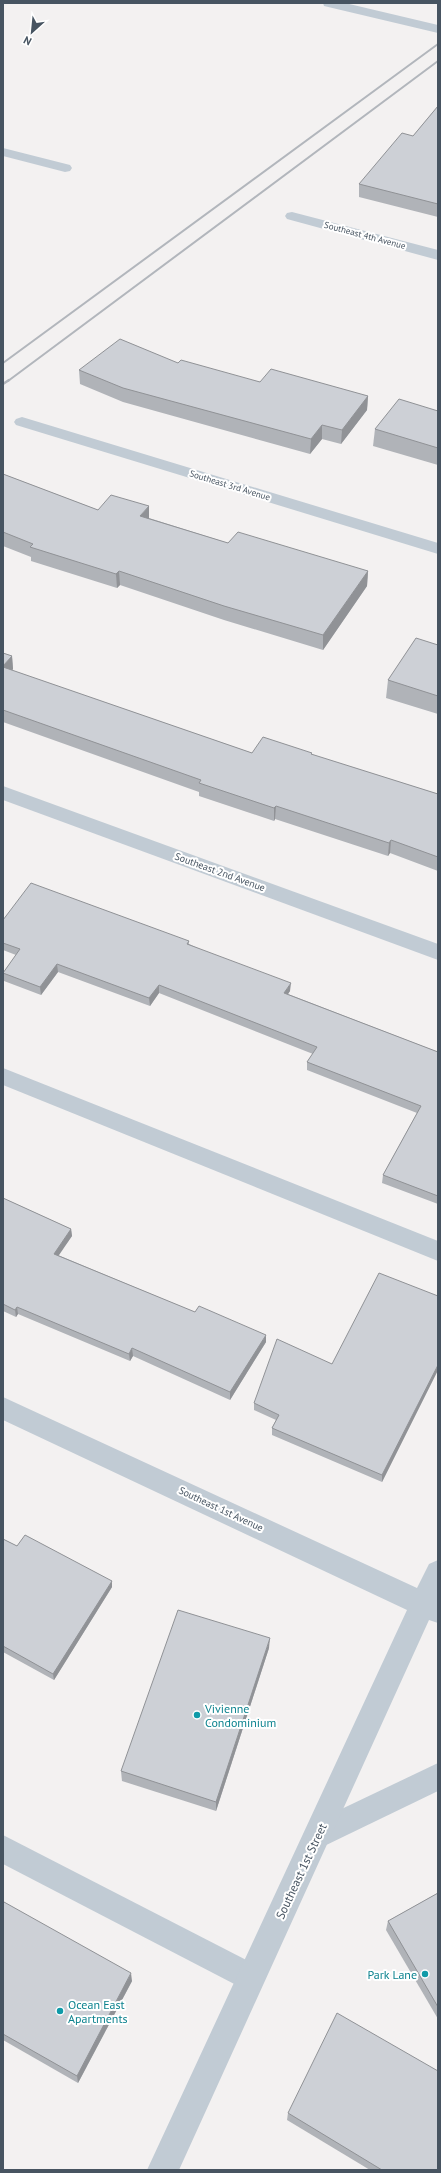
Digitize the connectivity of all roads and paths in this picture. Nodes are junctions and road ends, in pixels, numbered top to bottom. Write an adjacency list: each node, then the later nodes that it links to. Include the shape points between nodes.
1 (329, 3): 3 (street)
2 (392, 3): 3 (street)
3 (377, 14): 4 (street)
4 (438, 29)
5 (3, 152): 6 (street)
6 (65, 168)
7 (292, 216): 8 (street, Southeast 4th Avenue)
8 (438, 254)
9 (22, 422): 10 (street, Southeast 3rd Avenue)
10 (438, 549)
11 (3, 793): 12 (street, Southeast 2nd Avenue)
12 (438, 952)
13 (3, 1076): 14 (street)
14 (438, 1251)
15 (3, 1408): 17 (street, Southeast 1st Avenue)
16 (438, 1572): 17 (street, Southeast 1st Street)
17 (431, 1607): 19 (street, Southeast 1st Street)
18 (438, 1777): 19 (street)
19 (318, 1835): 21 (street, Southeast 1st Street)
20 (3, 1849): 21 (street)
21 (250, 1978): 22 (street, Southeast 1st Street)
22 (163, 2170)

